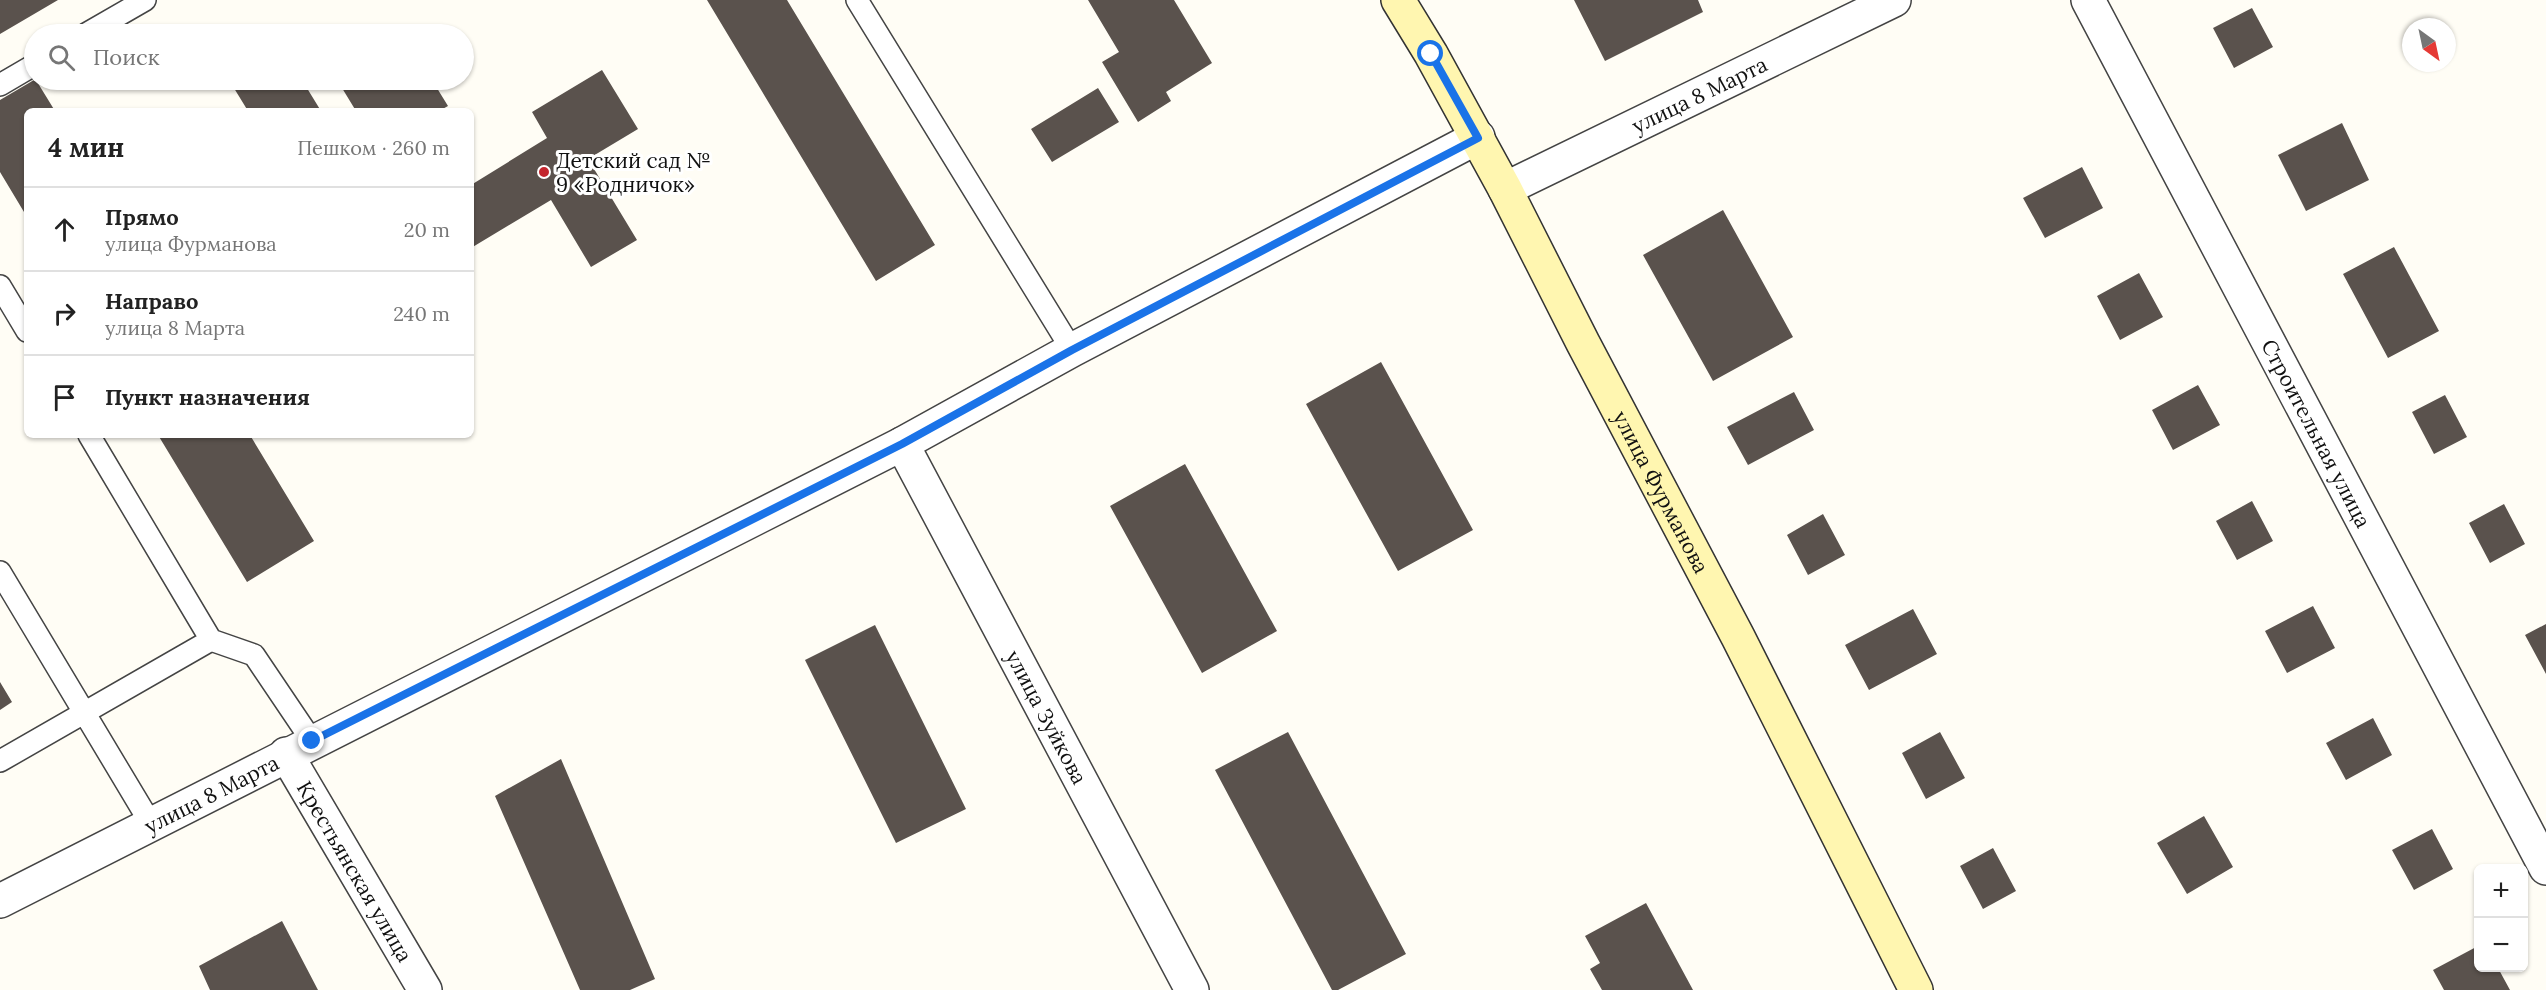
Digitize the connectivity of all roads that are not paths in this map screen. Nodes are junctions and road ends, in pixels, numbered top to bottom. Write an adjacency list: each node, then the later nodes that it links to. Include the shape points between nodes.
1 (145, 0): 6 (lane)
2 (857, 0): 13 (lane)
3 (1398, 0): 9 (main road, улица Фурманова)
4 (1894, 0): 10 (street, улица 8 Марта)
5 (2088, 0): 22 (street, Строительная улица)
6 (103, 24)
7 (24, 71): 8 (lane)
8 (0, 85)
9 (1478, 138): 10 (main road, улица Фурманова); 13 (street, улица 8 Марта)
10 (1504, 189): 26 (main road, улица Фурманова, via 1738,637)
11 (0, 286): 12 (lane)
12 (24, 326)
13 (1072, 350): 15 (street, улица 8 Марта)
14 (91, 438): 17 (lane)
15 (902, 444): 19 (street, улица 8 Марта); 25 (street, улица Зуйкова)
16 (0, 572): 18 (lane)
17 (211, 640): 18 (lane); 19 (lane, via 254,655)
18 (84, 713): 20 (lane); 21 (lane)
19 (299, 748): 21 (street, улица 8 Марта); 24 (street, Крестьянская улица)
20 (0, 761)
21 (151, 824): 23 (street, улица 8 Марта)
22 (2546, 868)
23 (0, 901)
24 (425, 990)
25 (1192, 990)
26 (1916, 990)

